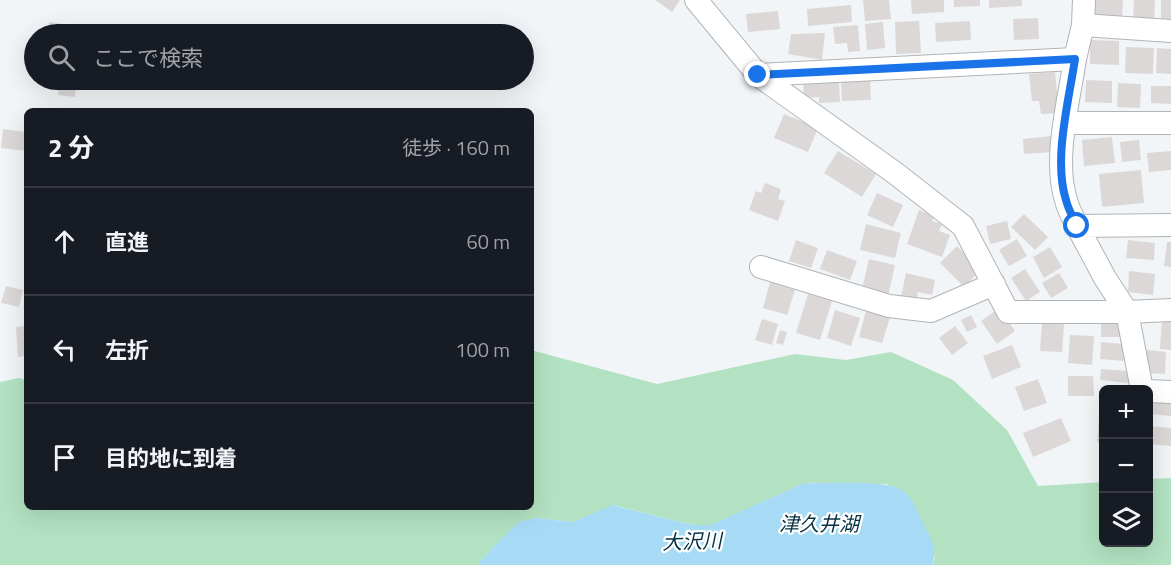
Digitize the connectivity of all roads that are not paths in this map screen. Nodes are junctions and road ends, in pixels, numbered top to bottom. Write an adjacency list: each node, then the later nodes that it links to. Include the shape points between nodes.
1 (696, 0): 6 (street)
2 (1084, 0): 3 (street)
3 (1083, 25): 4 (street); 5 (street)
4 (1171, 31)
5 (1075, 59): 6 (street); 7 (street)
6 (758, 75): 12 (street, via 963,226)
7 (1065, 123): 8 (street); 10 (street, via 1062,182)
8 (1171, 123)
9 (1171, 225): 10 (street)
10 (1077, 226): 14 (street)
11 (761, 267): 12 (street, via 889,306 931,311)
12 (994, 284): 14 (street, via 1008,312)
13 (1171, 310): 14 (street)
14 (1127, 312): 15 (street)
15 (1141, 385)
16 (1153, 391): 17 (street)
17 (1171, 392)

